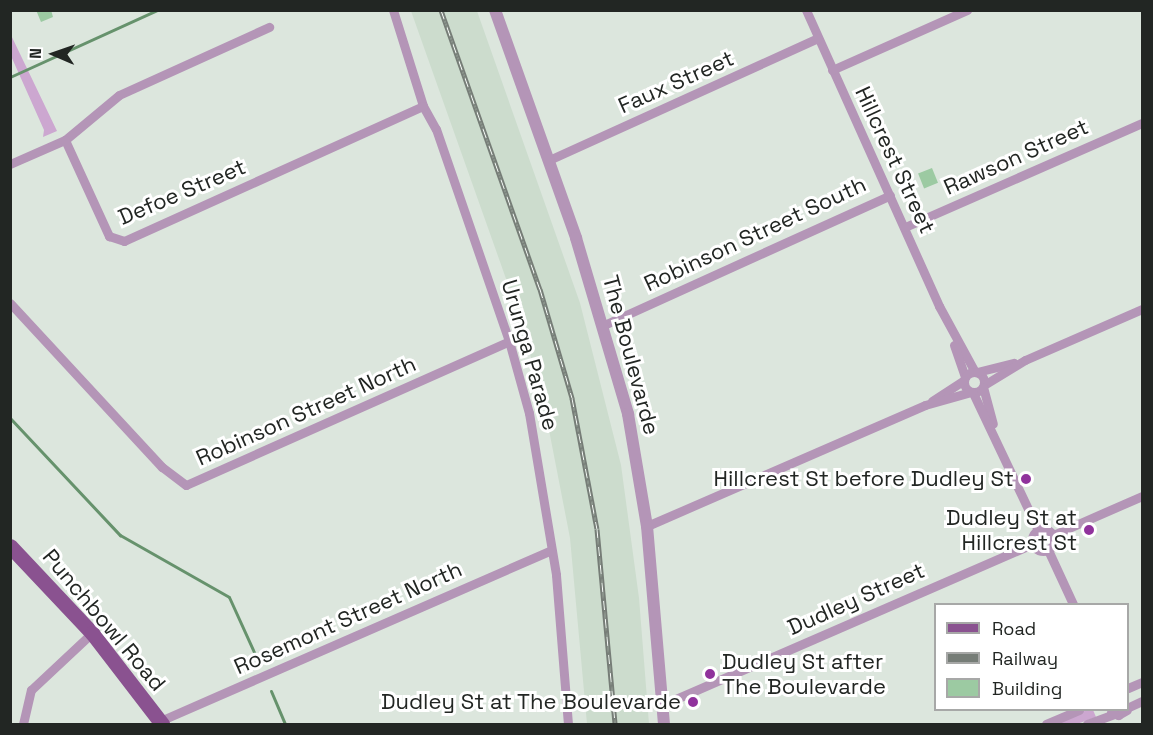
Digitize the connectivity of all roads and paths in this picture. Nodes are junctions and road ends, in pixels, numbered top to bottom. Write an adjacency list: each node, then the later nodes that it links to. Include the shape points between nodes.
1 (393, 10): 8 (street, Urunga Parade)
2 (495, 10): 11 (street, The Boulevarde)
3 (806, 10): 6 (street, Hillcrest Street)
4 (967, 10): 7 (street)
5 (269, 27): 10 (street, via 119,94)
6 (818, 38): 7 (street, Hillcrest Street); 11 (street, Faux Street)
7 (832, 70): 13 (street, Hillcrest Street)
8 (423, 106): 10 (street, Defoe Street, via 120,242 109,236); 19 (street, Urunga Parade, via 436,129)
9 (1143, 123): 14 (street, Rawson Street)
10 (65, 140): 12 (street)
11 (549, 160): 17 (street, The Boulevarde)
12 (10, 164)
13 (890, 195): 14 (street, Hillcrest Street); 17 (street, Robinson Street South)
14 (904, 227): 18 (street, Hillcrest Street)
15 (10, 303): 19 (street, Robinson Street North, via 162,467 186,485)
16 (1143, 309): 20 (street)
17 (604, 325): 28 (street, The Boulevarde, via 628,414)
18 (948, 325): 21 (street, Hillcrest Street); 22 (street, Hillcrest Street)
19 (509, 341): 33 (street, Urunga Parade, via 542,475)
20 (1025, 360): 21 (street); 23 (street)
21 (976, 372): 22 (street); 23 (street, Hillcrest Street)
22 (964, 378): 24 (street, Hillcrest Street); 25 (street)
23 (983, 386): 24 (street); 26 (street)
24 (972, 392): 25 (street); 26 (street)
25 (925, 405): 28 (street)
26 (1001, 449): 29 (street)
27 (1143, 496): 30 (street)
28 (647, 526): 40 (street, The Boulevarde)
29 (1038, 530): 30 (street, via 1046,529); 31 (street)
30 (1053, 535): 34 (street, via 1054,542)
31 (1032, 544): 34 (street, via 1040,551); 40 (street, Dudley Street)
32 (10, 546): 36 (main road, Punchbowl Road)
33 (551, 550): 44 (street, Rosemont Street North); 46 (street, Urunga Parade)
34 (1048, 550): 35 (street)
35 (1073, 603)
36 (92, 633): 44 (main road, Punchbowl Road); 45 (street, via 31,690)
37 (1143, 682): 38 (street)
38 (1129, 688)
39 (1143, 701): 41 (street)
40 (663, 705): 47 (street, The Boulevarde)
41 (1129, 708)
42 (1077, 711): 48 (street)
43 (1122, 712): 49 (street)
44 (161, 723)
45 (23, 724)
46 (568, 724)
47 (664, 724)
48 (1046, 724)
49 (1087, 724)

